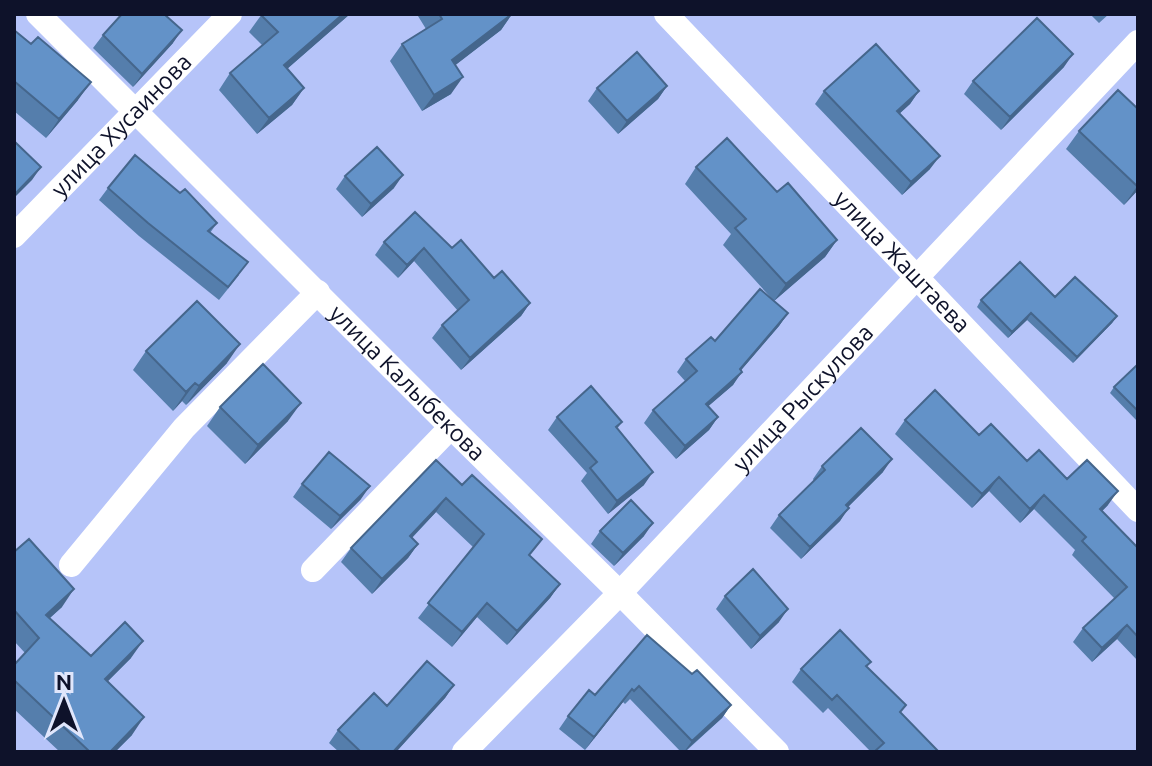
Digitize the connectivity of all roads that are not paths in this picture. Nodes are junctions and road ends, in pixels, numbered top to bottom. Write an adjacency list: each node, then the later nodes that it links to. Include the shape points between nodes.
1 (38, 14): 5 (street, улица Калыбекова)
2 (230, 14): 5 (street, улица Хусаинова)
3 (666, 14): 7 (street, улица Жаштаева)
4 (1138, 42): 7 (street, улица Рыскулова)
5 (137, 112): 6 (street, улица Хусаинова); 8 (street, улица Калыбекова)
6 (14, 236)
7 (917, 280): 10 (street, улица Жаштаева); 13 (street, улица Рыскулова)
8 (318, 292): 9 (street, улица Калыбекова); 11 (street, via 184,428)
9 (451, 427): 12 (street); 13 (street, улица Калыбекова)
10 (1138, 510)
11 (71, 565)
12 (313, 570)
13 (620, 593): 14 (street, улица Рыскулова); 15 (street, улица Калыбекова)
14 (464, 752)
15 (777, 752)

